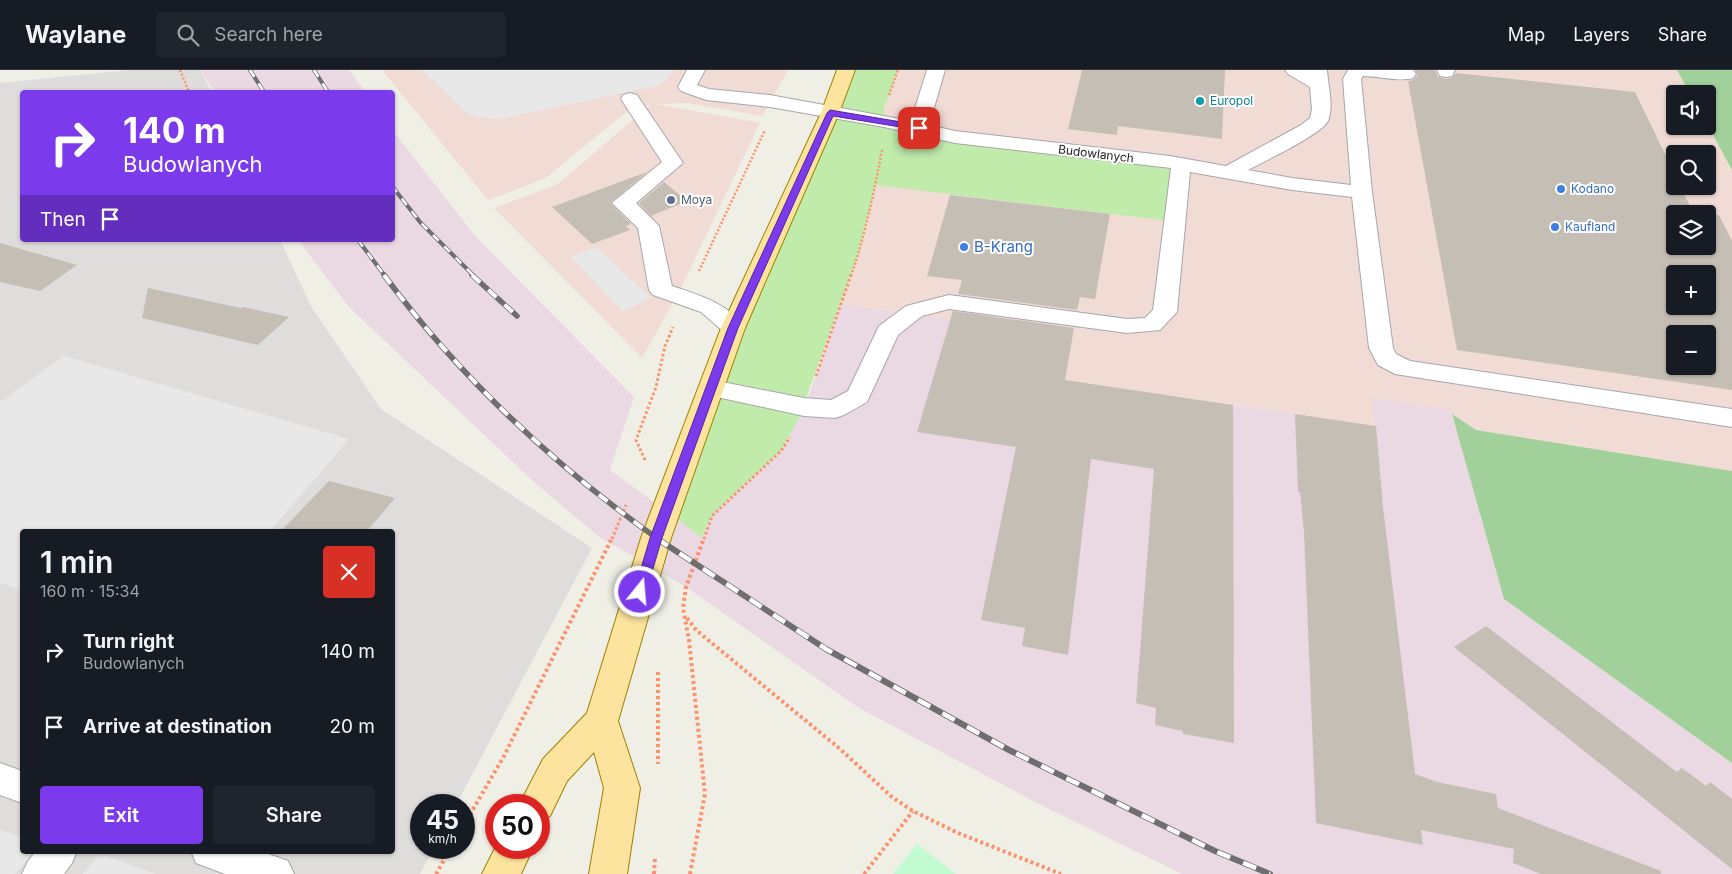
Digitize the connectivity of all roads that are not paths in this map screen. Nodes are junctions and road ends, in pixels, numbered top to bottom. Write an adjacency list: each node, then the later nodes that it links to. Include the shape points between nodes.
1 (696, 70): 8 (street, Budowlanych, via 687,87 706,94 770,101)
2 (846, 70): 8 (main road)
3 (936, 70): 9 (street)
4 (1294, 70): 6 (street)
5 (1407, 74): 12 (street, via 1363,71 1355,73 1352,79)
6 (1318, 78): 11 (street, via 1319,120)
7 (630, 99): 13 (street, via 673,163 624,203 648,226 661,290 709,307)
8 (830, 113): 9 (street, Budowlanych); 13 (main road)
9 (919, 128): 10 (street, Budowlanych, via 955,137)
10 (1182, 164): 11 (street, Budowlanych); 14 (street, via 1165,312 1152,325 1127,326 949,302 914,310 888,331 858,396 835,409 804,407)
11 (1228, 173): 12 (street, Budowlanych)
12 (1362, 192): 15 (street, via 1381,348 1387,358 1404,368)
13 (733, 328): 14 (main road)
14 (712, 388): 16 (main road, via 656,538)
15 (1732, 418)
16 (601, 721): 19 (main road, via 555,770); 26 (main road, via 622,788)
17 (0, 780): 18 (street)
18 (20, 786)
19 (543, 794)
20 (58, 854): 23 (street)
21 (218, 854): 24 (street)
22 (509, 859): 25 (main road)
23 (41, 874)
24 (275, 874)
25 (501, 874)
26 (608, 874)

